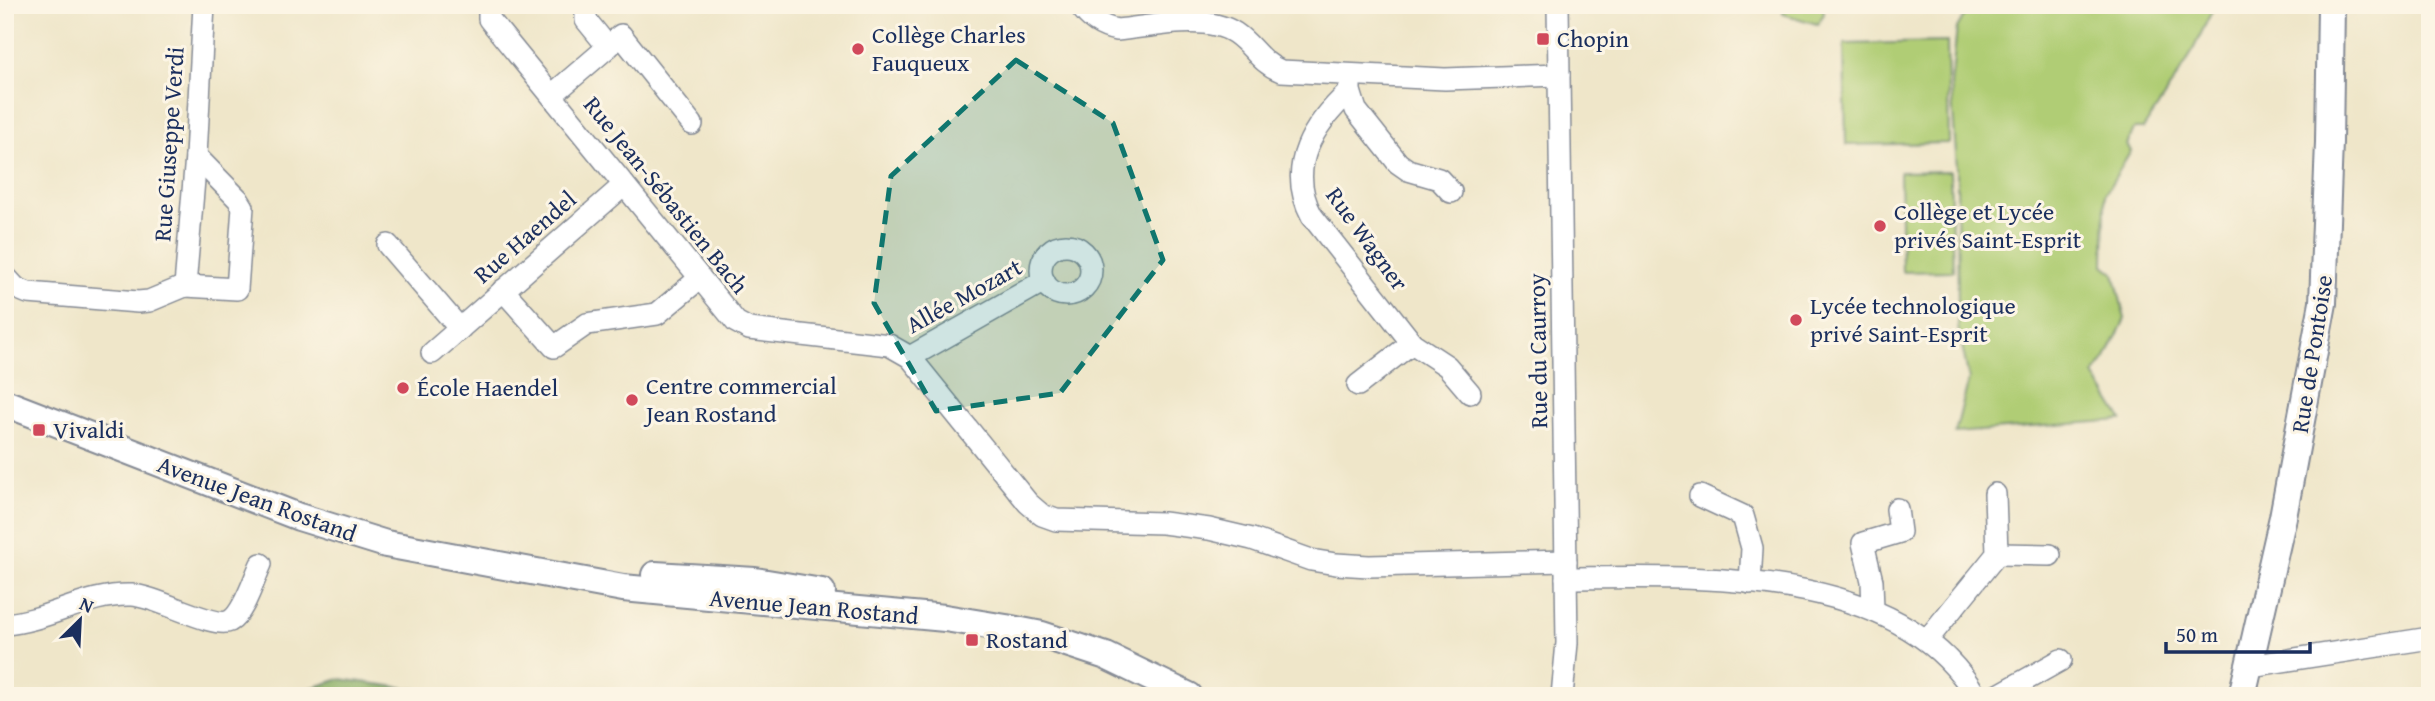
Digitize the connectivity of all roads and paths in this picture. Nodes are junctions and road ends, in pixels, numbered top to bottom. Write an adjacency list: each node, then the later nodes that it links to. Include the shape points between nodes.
1 (204, 5): 12 (street, Rue Giuseppe Verdi)
2 (489, 5): 10 (street, Rue Jean-Sébastien Bach, via 489,19)
3 (586, 5): 7 (street, via 586,20)
4 (1080, 5): 9 (street, via 1093,21 1117,30 1198,22 1217,25 1281,71)
5 (1558, 5): 8 (street, Rue du Caurroy)
6 (2331, 5): 41 (street, Rue de Pontoise, via 2323,303)
7 (608, 47): 10 (street); 11 (street, via 621,35)
8 (1559, 75): 9 (street); 34 (street, Rue du Caurroy)
9 (1350, 83): 14 (street, via 1352,100 1363,120 1398,163 1439,179); 22 (street, Rue Wagner, via 1312,136 1301,178 1304,198 1312,216)
10 (552, 95): 13 (street, Rue Jean-Sébastien Bach)
11 (692, 124)
12 (196, 156): 19 (street, Rue Giuseppe Verdi); 19 (street, via 243,207 237,289)
13 (624, 185): 17 (street, Rue Jean-Sébastien Bach); 20 (street, Rue Haendel)
14 (1451, 192)
15 (388, 245): 21 (street)
16 (5, 276): 19 (street, via 28,293 138,302)
17 (700, 278): 20 (street, via 657,314 587,324 554,347); 24 (street, Rue Jean-Sébastien Bach, via 730,316 749,329 889,345)
18 (1044, 281): 24 (street, Allée Mozart)
19 (185, 286)
20 (503, 290): 21 (street, Rue Haendel)
21 (460, 328): 23 (street, Rue Haendel)
22 (1412, 343): 25 (street); 26 (street, Rue Wagner, via 1447,366)
23 (432, 353)
24 (910, 357): 34 (street, Rue Jean-Sébastien Bach, via 1028,503 1049,519 1209,529 1311,560 1350,566)
25 (1358, 385)
26 (1470, 393)
27 (5, 404): 42 (street, Avenue Jean Rostand, via 335,530 408,549 623,589 945,618 1006,628 1066,642 1128,665)
28 (1995, 494): 31 (street)
29 (1700, 496): 35 (street, via 1743,516 1752,548)
30 (1896, 509): 36 (street, via 1900,531 1863,543)
31 (1997, 554): 32 (street); 39 (street)
32 (2050, 555)
33 (261, 564): 37 (street, via 241,609 224,623 134,595 110,596)
34 (1566, 569): 35 (street, Rue Jean-Sébastien Bach); 43 (street, Rue du Caurroy)
35 (1750, 583): 36 (street, Rue Jean-Sébastien Bach)
36 (1873, 610): 39 (street, Rue Jean-Sébastien Bach)
37 (5, 624)
38 (2430, 638): 41 (street)
39 (1927, 640): 44 (street, Rue Jean-Sébastien Bach)
40 (2061, 660): 45 (street)
41 (2250, 666): 46 (street, Rue de Pontoise)
42 (1189, 696)
43 (1562, 696)
44 (1976, 696)
45 (1997, 696)
46 (2242, 696)

